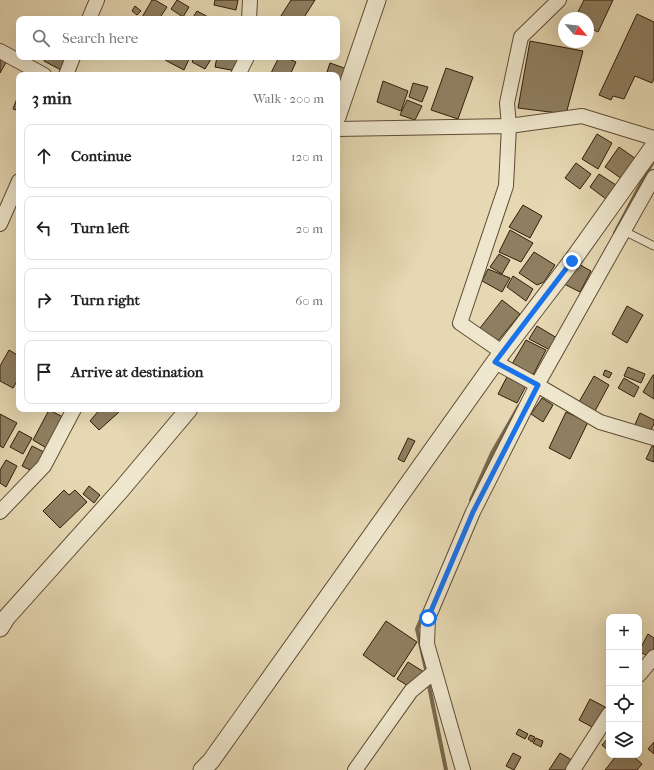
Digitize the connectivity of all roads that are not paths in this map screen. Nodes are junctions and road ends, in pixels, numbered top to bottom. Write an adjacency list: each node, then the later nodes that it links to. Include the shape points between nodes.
1 (97, 0): 5 (street)
2 (250, 0): 6 (street)
3 (377, 0): 15 (street)
4 (559, 0): 16 (street, via 521,37 506,103)
5 (90, 16)
6 (249, 16)
7 (0, 51): 9 (street)
8 (16, 60): 12 (street)
9 (16, 60)
10 (72, 60): 13 (street)
11 (246, 60): 14 (street)
12 (38, 72)
13 (67, 72)
14 (240, 72)
15 (340, 108)
16 (508, 126): 17 (street); 18 (street, via 582,116); 25 (street, via 506,186 460,323)
17 (340, 129)
18 (654, 138)
19 (654, 146): 25 (street)
20 (654, 177): 23 (street)
21 (16, 188): 22 (street)
22 (0, 224)
23 (624, 231): 24 (lane); 26 (street)
24 (654, 246)
25 (499, 357): 26 (street); 36 (street, via 211,761)
26 (538, 385): 29 (street, via 600,422); 33 (street, via 473,512 428,618 427,644)
27 (72, 412): 30 (street, via 44,466)
28 (186, 412): 31 (street, via 120,491)
29 (654, 438)
30 (0, 512)
31 (2, 619)
32 (654, 658): 34 (street)
33 (434, 672): 37 (street, via 411,691); 38 (street)
34 (642, 672)
35 (606, 719): 39 (street)
36 (202, 770)
37 (355, 770)
38 (463, 770)
39 (573, 770)

